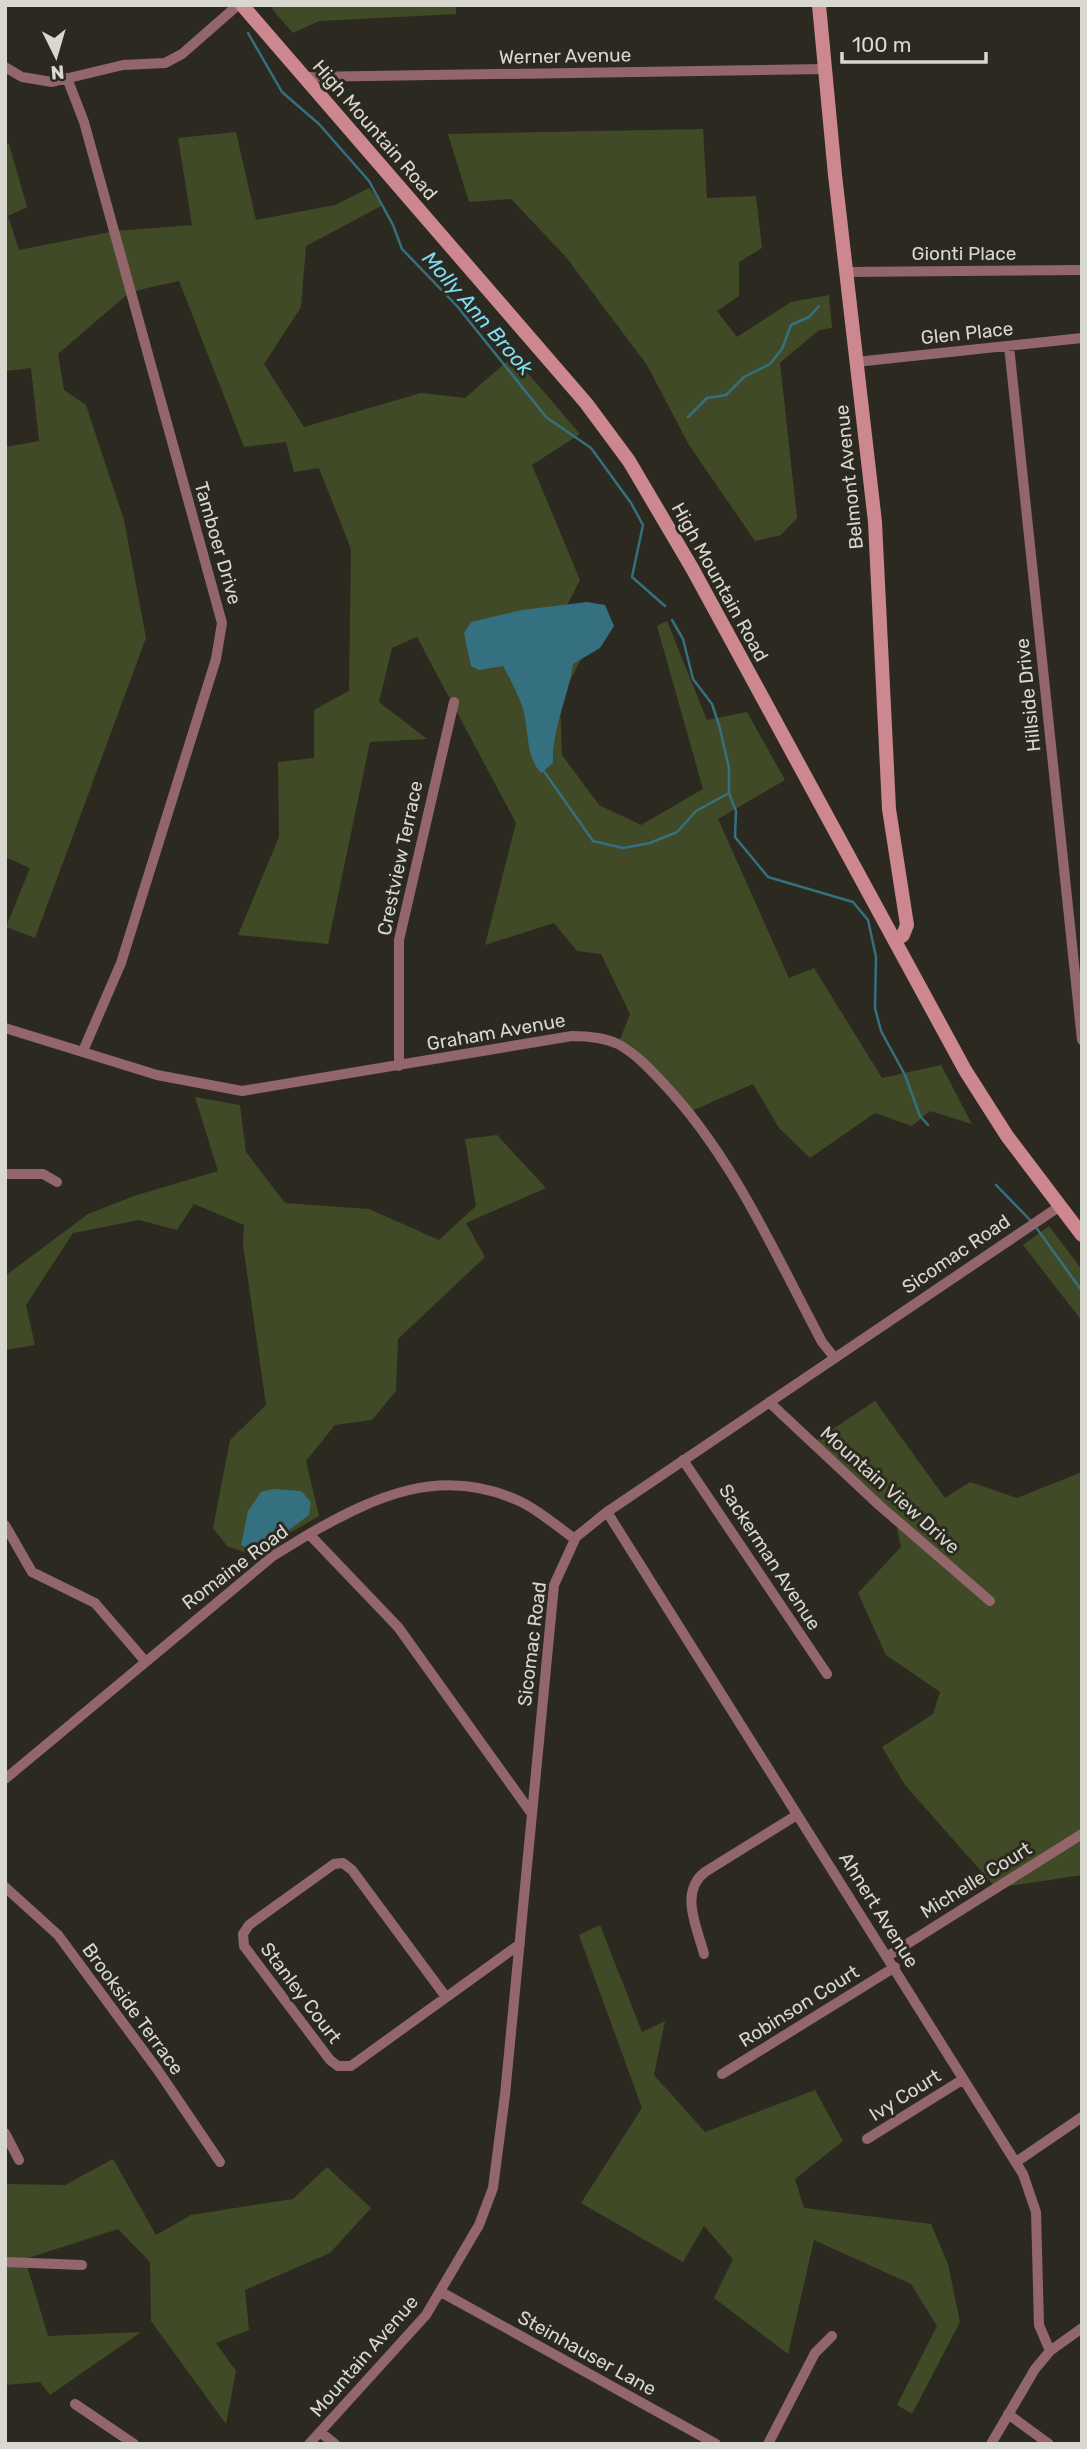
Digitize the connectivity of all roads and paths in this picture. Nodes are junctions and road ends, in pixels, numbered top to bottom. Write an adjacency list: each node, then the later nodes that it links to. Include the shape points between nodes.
1 (240, 5): 5 (street, via 165,63 123,65); 6 (main road, High Mountain Road)
2 (819, 5): 4 (main road, Belmont Avenue)
3 (5, 67): 5 (street, via 32,80)
4 (825, 69): 6 (street, Werner Avenue); 8 (main road, Belmont Avenue)
5 (67, 78): 16 (street, Tamboer Drive, via 222,623 216,659 121,963)
6 (305, 78): 13 (main road, High Mountain Road, via 586,403 629,461)
7 (1082, 270): 8 (street, Gionti Place)
8 (846, 271): 11 (main road, Belmont Avenue)
9 (1082, 338): 10 (street, Glen Place)
10 (1009, 346): 11 (street, Glen Place); 15 (street, Hillside Drive)
11 (856, 362): 13 (main road, Belmont Avenue, via 875,522 890,819 907,925)
12 (454, 702): 17 (street, Crestview Terrace, via 399,940)
13 (896, 940): 20 (main road, High Mountain Road, via 986,1106)
14 (5, 1028): 16 (street, Graham Avenue)
15 (1082, 1040)
16 (83, 1051): 17 (street, Graham Avenue, via 157,1075 242,1091)
17 (399, 1066): 22 (street, Graham Avenue, via 572,1036 597,1036 626,1049 694,1115 725,1160)
18 (5, 1174): 19 (street, via 43,1174)
19 (57, 1182)
20 (1060, 1206): 21 (main road, High Mountain Road); 22 (street, Sicomac Road)
21 (1082, 1235)
22 (834, 1357): 23 (street, Sicomac Road)
23 (769, 1402): 24 (street, Sicomac Road); 29 (street, Mountain View Drive, via 888,1514)
24 (683, 1460): 25 (street, Sicomac Road); 31 (street, Sackerman Avenue)
25 (607, 1512): 28 (street, Sicomac Road); 34 (street, Ahnert Avenue)
26 (5, 1525): 30 (street, via 32,1572 95,1603)
27 (309, 1534): 28 (street, via 396,1491 449,1485 480,1488 518,1500); 30 (street, Romaine Road, via 273,1556); 33 (street, Romaine Road, via 393,1622)
28 (575, 1539): 33 (street, Sicomac Road, via 554,1585)
29 (990, 1601)
30 (145, 1661): 32 (street, Romaine Road)
31 (827, 1674)
32 (5, 1779)
33 (532, 1814): 37 (street, Sicomac Road)
34 (797, 1815): 38 (street, via 697,1880 691,1902); 39 (street, Ahnert Avenue)
35 (1082, 1834): 39 (street, Michelle Court)
36 (5, 1886): 48 (street, Brookside Terrace, via 58,1935)
37 (520, 1944): 41 (street, Stanley Court); 50 (street, Sicomac Road, via 497,2165)
38 (704, 1954)
39 (888, 1956): 40 (street, Ahnert Avenue)
40 (895, 1967): 42 (street, Robinson Court); 43 (street, Ahnert Avenue)
41 (446, 1997): 41 (street, Stanley Court, via 343,1863 334,1864 243,1934 244,1946 338,2066 351,2066)
42 (722, 2074)
43 (962, 2080): 46 (street, Ivy Court); 49 (street, Ahnert Avenue)
44 (1082, 2117): 49 (street)
45 (5, 2133): 47 (street)
46 (867, 2139)
47 (19, 2160)
48 (220, 2162)
49 (1016, 2162): 56 (street, Ahnert Avenue, via 1035,2212 1039,2325)
50 (483, 2215): 53 (street, Mountain Avenue)
51 (5, 2262): 52 (street)
52 (82, 2265)
53 (441, 2292): 59 (street, Mountain Avenue, via 410,2335); 63 (street, Steinhauser Lane)
54 (1082, 2328): 56 (street)
55 (832, 2336): 64 (street, via 815,2353)
56 (1050, 2351): 58 (street)
57 (75, 2404): 60 (street)
58 (1008, 2414): 65 (street); 66 (street)
59 (320, 2432): 61 (street, Mountain Avenue); 62 (street)
60 (134, 2444)
61 (309, 2444)
62 (335, 2444)
63 (716, 2444)
64 (768, 2444)
65 (991, 2444)
66 (1049, 2444)

